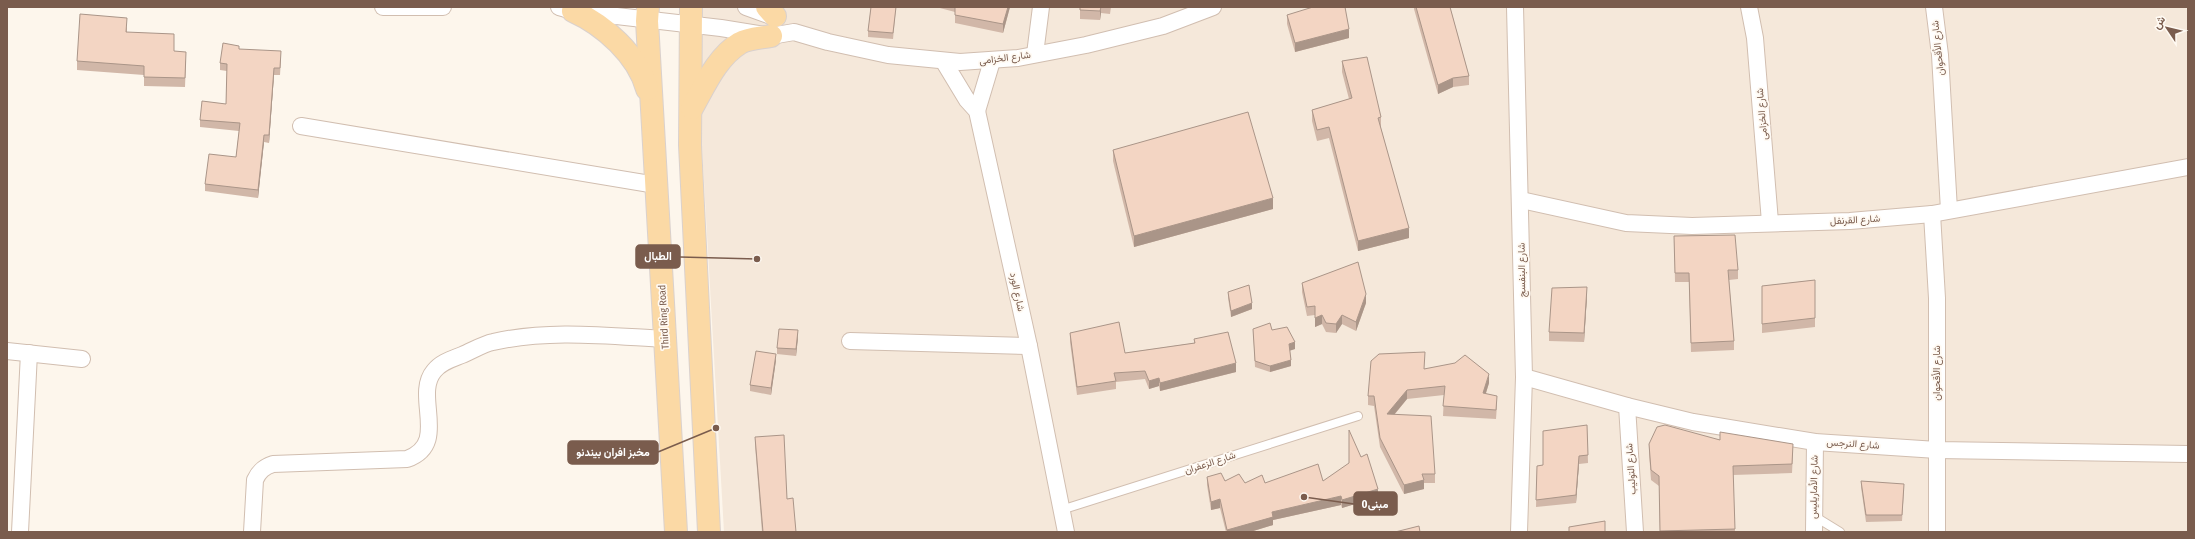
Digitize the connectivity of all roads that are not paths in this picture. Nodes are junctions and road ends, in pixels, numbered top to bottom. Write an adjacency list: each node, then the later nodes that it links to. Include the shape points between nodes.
1 (383, 7): 2 (street)
2 (443, 7)
3 (746, 7): 12 (street)
4 (1041, 7): 13 (street)
5 (1213, 7): 13 (street, شارع الخزامى, via 1164,26 1086,45)
6 (1515, 7): 22 (street, شارع البنفسج)
7 (1749, 7): 25 (street, شارع الخزامى, via 1755,38)
8 (1934, 7): 23 (street, شارع الأقحوان, via 1940,55)
9 (566, 9): 10 (street); 16 (main road, via 588,18 627,53 641,72)
10 (647, 14): 11 (street); 16 (main road, Third Ring Road)
11 (691, 16): 12 (street, via 721,28); 18 (main road)
12 (771, 20): 15 (street, شارع الخزامى, via 794,32 861,50); 18 (main road, via 726,54)
13 (1035, 54): 14 (street, شارع الخزامى)
14 (992, 61): 15 (street, شارع الخزامى); 17 (street)
15 (944, 62): 17 (street, شارع الورد)
16 (651, 105): 21 (main road, Third Ring Road)
17 (976, 110): 28 (street, شارع الورد)
18 (691, 111): 43 (main road, via 690,145)
19 (301, 126): 21 (street)
20 (2188, 167): 23 (street, شارع القرنفل)
21 (656, 185): 26 (main road, Third Ring Road)
22 (1521, 200): 25 (street, شارع القرنفل, via 1626,223 1692,226); 32 (street, شارع البنفسج)
23 (1949, 210): 24 (street, شارع القرنفل)
24 (1932, 214): 25 (street, شارع القرنفل, via 1850,221); 36 (street, شارع الأقحوان, via 1937,298)
25 (1770, 222)
26 (665, 339): 41 (street, via 558,334 492,342 441,364 433,372 428,384 429,425 427,443 422,449 407,459 273,464 264,467 258,472 255,480); 42 (main road, Third Ring Road)
27 (850, 341): 28 (street)
28 (1029, 346): 38 (street, شارع الورد)
29 (7, 351): 30 (street)
30 (29, 353): 31 (street); 40 (street)
31 (82, 359)
32 (1524, 377): 33 (street, شارع النرجس); 45 (street, شارع البنفسج)
33 (1627, 406): 35 (street, شارع النرجس, via 1693,422); 46 (street, شارع التوليب)
34 (1358, 416): 38 (lane, شارع الزعفران)
35 (1815, 442): 36 (street, شارع النرجس); 39 (street, شارع الأماريليس)
36 (1937, 450): 37 (street, شارع النرجس); 49 (street, شارع الأقحوان)
37 (2188, 454)
38 (1061, 510): 44 (street, شارع الورد)
39 (1814, 516): 47 (street, شارع الأماريليس); 48 (lane)
40 (20, 532)
41 (252, 532)
42 (676, 532)
43 (709, 532)
44 (1066, 532)
45 (1519, 532)
46 (1635, 532)
47 (1814, 532)
48 (1840, 532)
49 (1937, 532)

